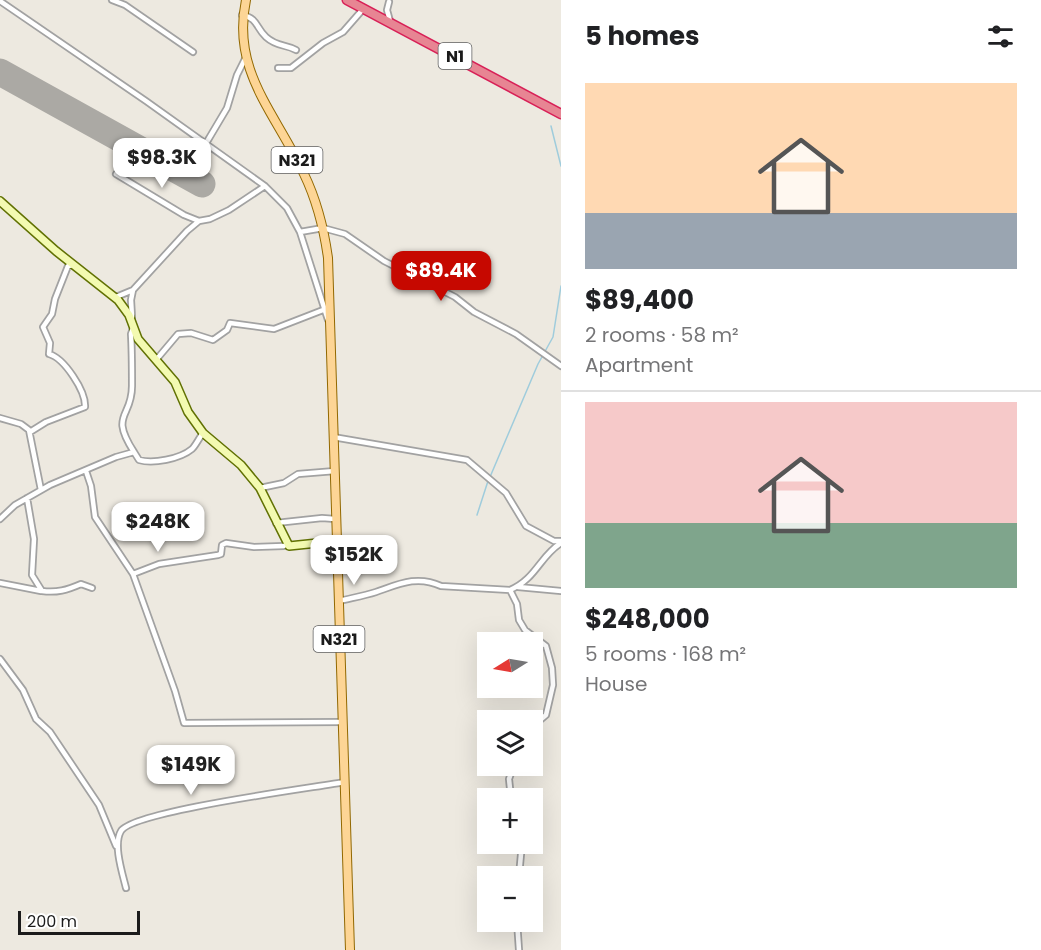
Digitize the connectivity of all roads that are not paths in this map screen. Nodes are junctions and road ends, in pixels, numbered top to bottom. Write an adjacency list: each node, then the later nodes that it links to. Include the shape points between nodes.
1 (112, 0): 10 (street)
2 (246, 0): 7 (main road, N321)
3 (347, 0): 6 (highway, N1)
4 (0, 1): 14 (street, N321)
5 (389, 1): 8 (street); 8 (street)
6 (364, 8): 8 (highway, N1); 12 (street, via 343,32 291,68)
7 (242, 15): 9 (street, via 254,19 267,38 280,47); 11 (main road, N321)
8 (387, 21): 13 (highway, N1)
9 (296, 50)
10 (193, 52)
11 (245, 59): 14 (street, via 227,108); 19 (main road, N321, via 303,172)
12 (278, 68)
13 (561, 114)
14 (205, 145): 16 (street, N321)
15 (116, 174): 18 (street)
16 (265, 186): 18 (street, via 230,210); 20 (street, N321, via 287,208)
17 (0, 201): 21 (street)
18 (200, 221): 22 (street)
19 (323, 228): 20 (street); 26 (main road, N321); 28 (street, via 345,234 391,265 455,297)
20 (300, 232): 24 (street, N321)
21 (74, 265): 23 (street); 30 (street, via 68,266 64,274 44,331 51,343 49,354 69,368 85,407)
22 (133, 290): 23 (street, via 116,297); 25 (street)
23 (111, 295): 25 (street)
24 (323, 310): 26 (street, N321); 27 (street, via 274,328 230,323 213,340 191,333 178,334)
25 (134, 325): 27 (street, via 138,339); 33 (street, via 132,388 121,422)
26 (331, 329): 32 (main road, N321)
27 (156, 360): 31 (street, via 175,382 188,412)
28 (561, 366)
29 (0, 418): 30 (street, via 21,424)
30 (30, 432): 37 (street)
31 (203, 433): 33 (street, via 193,448 177,457 145,462); 36 (street, via 241,465)
32 (333, 437): 35 (main road, N321); 43 (street, via 467,460 506,493 526,526)
33 (134, 452): 34 (street)
34 (86, 471): 37 (street); 45 (street, via 92,486 95,517)
35 (335, 471): 36 (street, via 298,474 284,483); 40 (main road, N321)
36 (260, 488): 41 (street)
37 (41, 490): 38 (street)
38 (27, 498): 39 (street); 50 (street, via 34,543 32,575)
39 (0, 519)
40 (335, 519): 41 (street); 42 (main road, N321)
41 (276, 523): 42 (street, via 289,546)
42 (337, 541): 52 (main road, N321)
43 (561, 542): 47 (street, via 533,575)
44 (284, 546): 45 (street, via 226,543 221,554 159,564)
45 (133, 574): 55 (street, via 184,723)
46 (0, 583): 50 (street)
47 (518, 586): 49 (street); 51 (street)
48 (92, 588): 50 (street, via 81,584 62,592)
49 (510, 590): 52 (street, via 441,586 416,579); 54 (street, via 519,620 525,630 546,646 552,668 553,685)
50 (42, 591)
51 (561, 591)
52 (338, 602): 55 (main road, N321)
53 (0, 659): 57 (street, via 23,690 36,719 50,732 99,805)
54 (543, 718)
55 (342, 722): 56 (main road, N321)
56 (345, 782): 57 (street, via 201,805 129,823); 60 (main road, N321)
57 (116, 846): 58 (street)
58 (126, 888)
59 (518, 932): 61 (street)
60 (350, 950)
61 (519, 950)

